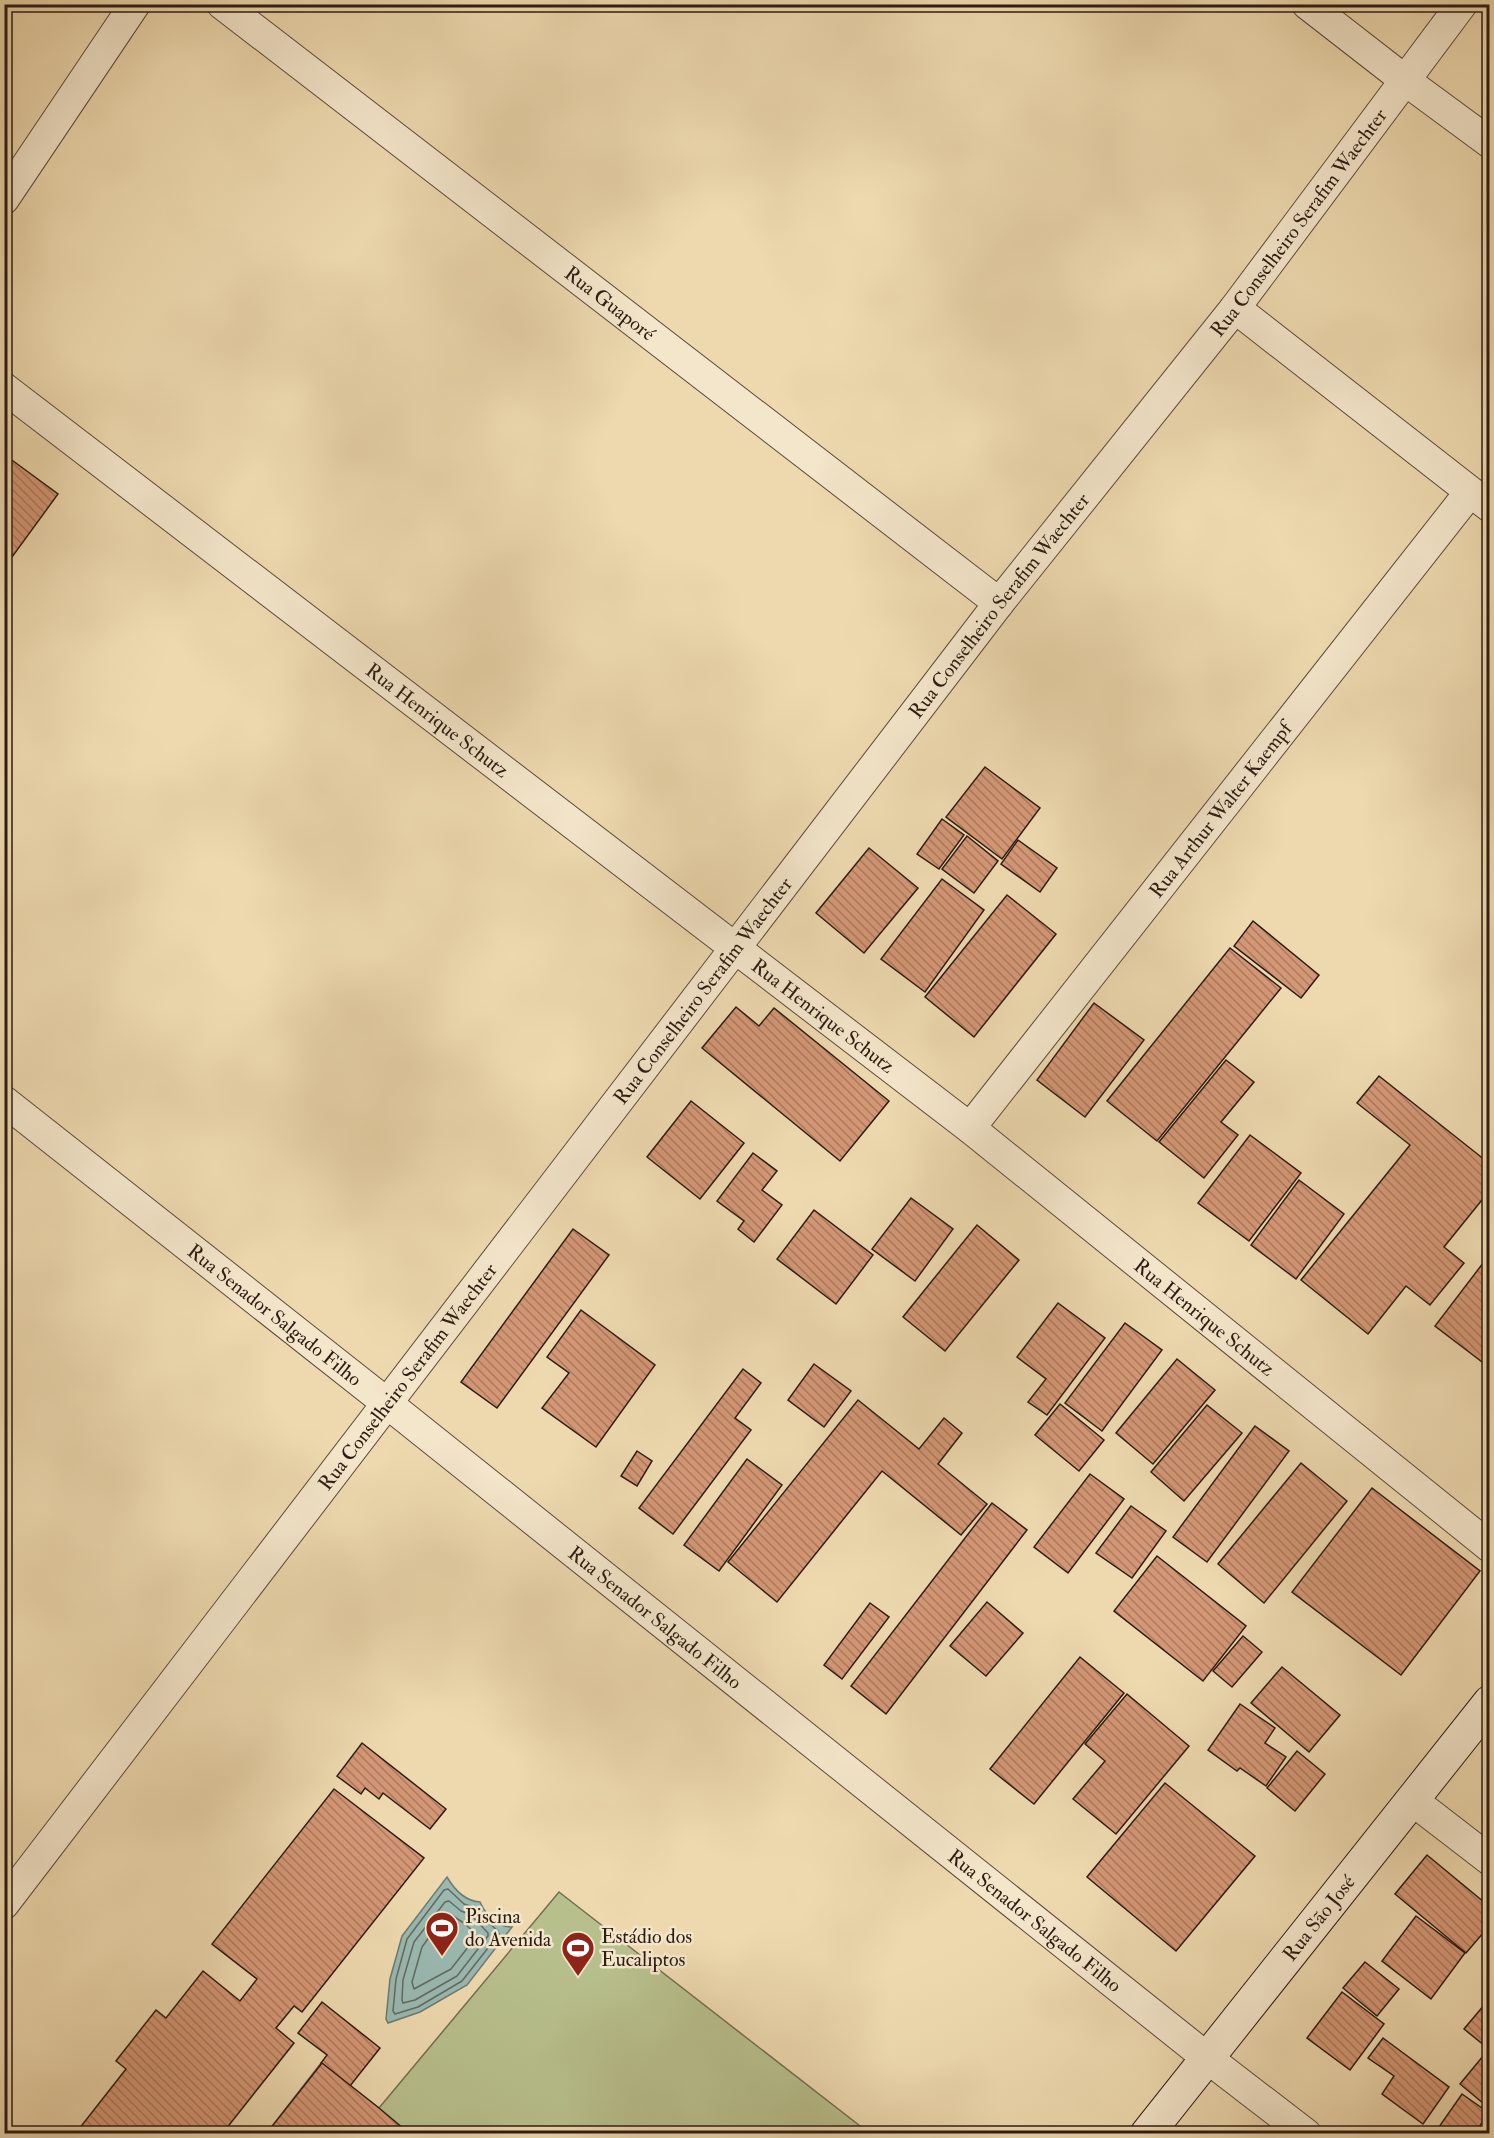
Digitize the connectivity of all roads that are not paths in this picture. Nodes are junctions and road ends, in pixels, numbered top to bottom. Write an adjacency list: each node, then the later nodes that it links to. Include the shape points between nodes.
1 (135, 4): 7 (street)
2 (222, 4): 11 (street, Rua Guaporé)
3 (1307, 4): 5 (street)
4 (1462, 4): 5 (street, Rua Conselheiro Serafim Waechter)
5 (1406, 81): 6 (street); 8 (street, Rua Conselheiro Serafim Waechter)
6 (1490, 143)
7 (4, 199)
8 (1235, 308): 10 (street); 11 (street, Rua Conselheiro Serafim Waechter)
9 (4, 388): 12 (street, Rua Henrique Schutz)
10 (1480, 500): 14 (street, Rua Arthur Walter Kaempf)
11 (999, 603): 12 (street, Rua Conselheiro Serafim Waechter)
12 (735, 949): 14 (street, Rua Henrique Schutz); 15 (street, Rua Conselheiro Serafim Waechter)
13 (4, 1101): 15 (street, Rua Senador Salgado Filho)
14 (970, 1128): 16 (street, Rua Henrique Schutz)
15 (388, 1404): 20 (street, Rua Conselheiro Serafim Waechter); 21 (street, Rua Senador Salgado Filho)
16 (1490, 1547)
17 (1490, 1702): 18 (main road, Rua São José)
18 (1412, 1800): 19 (street); 21 (main road, Rua São José)
19 (1490, 1860)
20 (4, 1904)
21 (1206, 2057): 22 (main road, Rua São José); 23 (street, Rua Senador Salgado Filho)
22 (1147, 2133)
23 (1306, 2133)

